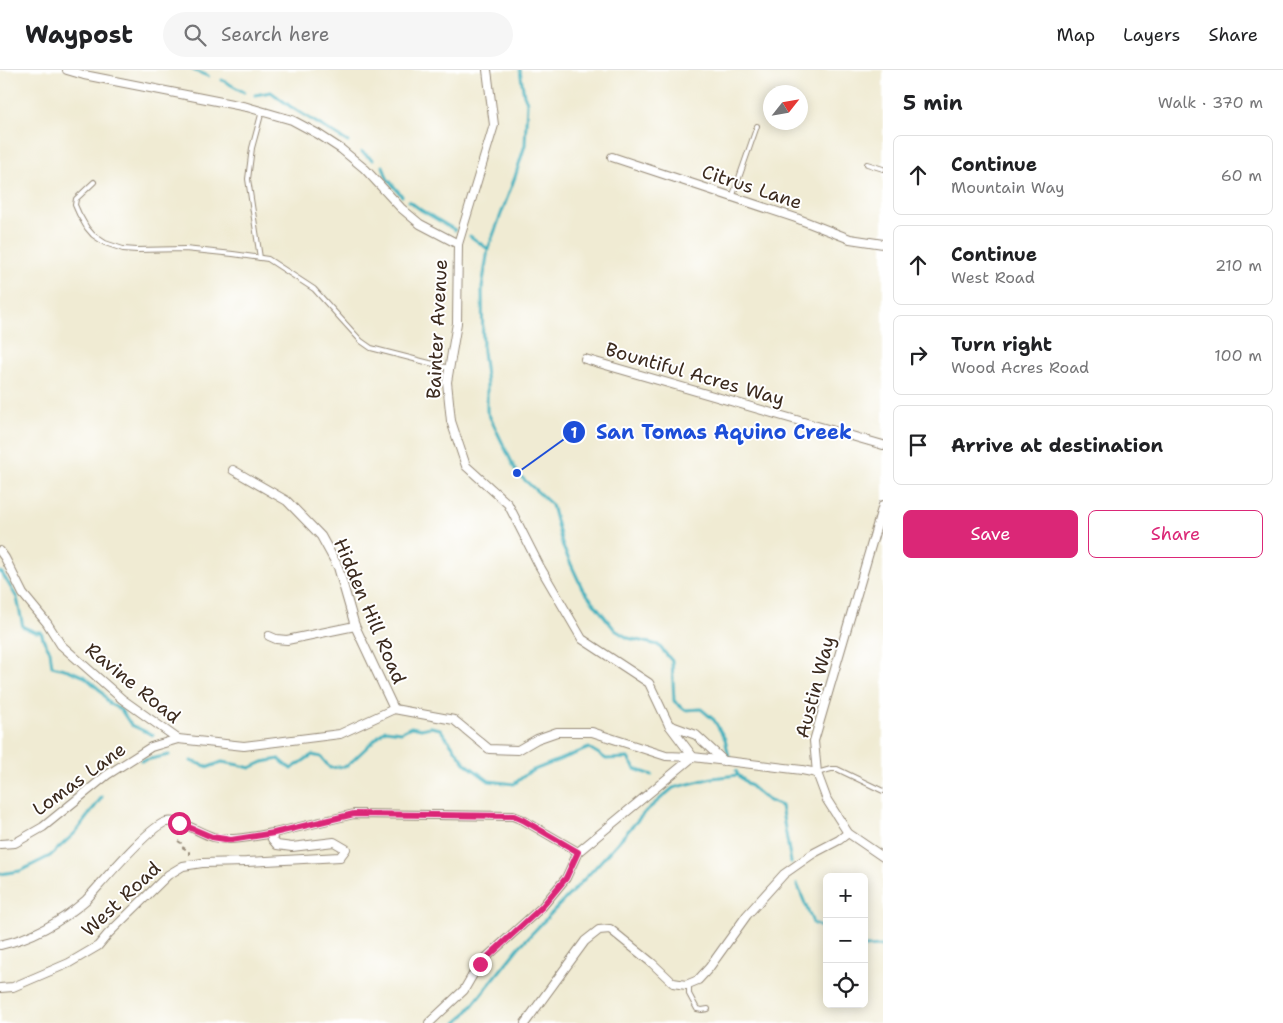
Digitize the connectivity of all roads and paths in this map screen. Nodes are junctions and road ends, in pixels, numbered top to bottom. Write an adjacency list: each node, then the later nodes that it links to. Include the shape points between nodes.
1 (67, 70): 3 (street)
2 (486, 70): 10 (street, Bainter Avenue, via 494,125)
3 (262, 111): 10 (street, via 292,120 341,149 366,168 401,208 420,224); 12 (lane, via 248,179)
4 (757, 126): 9 (lane)
5 (612, 156): 9 (street, Citrus Lane)
6 (867, 164): 7 (lane)
7 (883, 169)
8 (94, 182): 12 (lane, via 76,198 75,204 87,228 105,243 123,249 185,250)
9 (732, 198): 11 (street, Citrus Lane, via 850,239)
10 (458, 244): 14 (street, Bainter Avenue, via 457,323)
11 (883, 244)
12 (260, 258): 14 (lane, via 268,259 314,289 371,348)
13 (584, 359): 15 (street, Bountiful Acres Way)
14 (449, 368): 22 (street, Bainter Avenue, via 447,382 451,421 466,466 508,504 582,639 649,684)
15 (883, 445)
16 (233, 470): 19 (street, Hidden Hill Road, via 286,501 321,536 338,567)
17 (883, 505): 26 (street, Austin Way, via 814,741)
18 (0, 552): 23 (street, Ravine Road, via 23,594 47,622 61,646 122,699)
19 (355, 626): 20 (street, via 287,640); 21 (street, Hidden Hill Road)
20 (269, 636)
21 (394, 709): 23 (street, Ravine Road, via 340,734 244,746); 24 (street, via 454,720 489,749 518,750 557,732 592,732 666,756)
22 (669, 725): 24 (street, Bainter Avenue); 25 (street, via 696,735)
23 (178, 740): 31 (street, Lomas Lane, via 151,747 107,775 43,827 15,842)
24 (693, 757): 25 (street); 32 (street)
25 (724, 761): 26 (street)
26 (817, 773): 27 (lane, via 837,769); 29 (street, Austin Way, via 827,800)
27 (883, 791)
28 (274, 833): 32 (street, via 354,814 514,816); 34 (street, West Road, via 272,839 277,845 292,847 334,842 346,849 340,857); 35 (street, via 231,840 212,837 179,823 166,822 142,838 76,908 27,938)
29 (848, 833): 33 (street, Austin Way); 36 (street, via 784,874 747,915 709,968 698,980)
30 (178, 841): 34 (path, via 189,851)
31 (0, 844)
32 (578, 852): 39 (street, via 566,878 542,907 480,964 464,990)
33 (883, 857)
34 (189, 865): 37 (street, West Road, via 168,875 98,946 69,963 13,986)
35 (0, 945)
36 (689, 983): 38 (lane, via 689,994 696,1009); 40 (street, via 674,983 610,929 598,930 585,941)
37 (0, 988)
38 (708, 1009)
39 (429, 1023)
40 (524, 1023)

